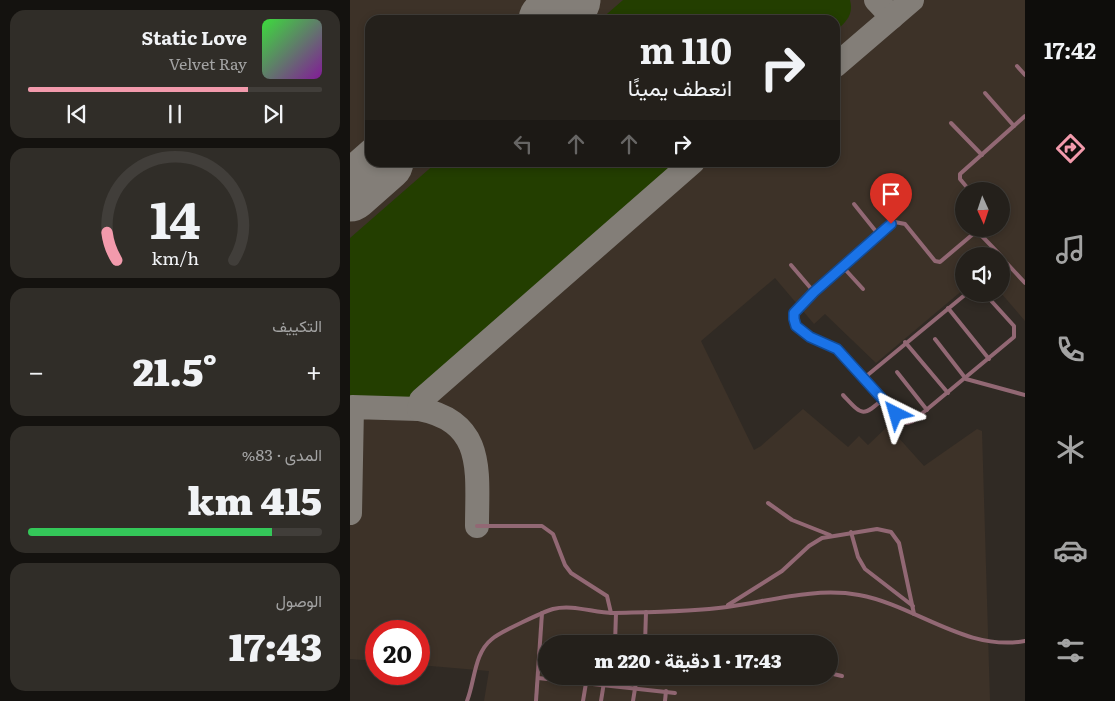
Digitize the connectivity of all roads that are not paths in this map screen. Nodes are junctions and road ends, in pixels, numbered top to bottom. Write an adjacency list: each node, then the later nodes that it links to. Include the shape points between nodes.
1 (1017, 66): 2 (lane)
2 (1025, 75)
3 (985, 93): 6 (lane)
4 (1025, 116): 6 (lane)
5 (951, 123): 7 (lane)
6 (1014, 126): 7 (lane)
7 (982, 154): 8 (lane, via 959,176)
8 (963, 182)
9 (854, 204): 10 (lane)
10 (878, 234): 11 (lane, via 895,222 902,222 940,262); 13 (lane)
11 (968, 238)
12 (791, 265): 17 (lane)
13 (842, 266): 16 (lane); 17 (lane)
14 (1010, 267): 15 (lane)
15 (1025, 283)
16 (863, 289)
17 (814, 292): 25 (lane, via 794,313 794,323 810,337 837,349)
18 (956, 302): 20 (lane)
19 (992, 302): 23 (lane, via 1015,329 1012,340)
20 (948, 308): 22 (lane); 23 (lane)
21 (935, 338): 26 (lane)
22 (905, 342): 25 (lane); 27 (lane)
23 (989, 358): 26 (lane)
24 (897, 372): 31 (lane)
25 (864, 378): 30 (lane)
26 (966, 379): 27 (lane); 29 (lane)
27 (948, 393): 31 (lane)
28 (843, 395): 30 (lane, via 858,412 864,414)
29 (1025, 395)
30 (883, 399): 31 (lane, via 904,422 913,421)
31 (927, 410)
32 (768, 503): 35 (lane, via 792,520)
33 (477, 526): 40 (lane, via 536,524 548,529 568,570 607,596)
34 (851, 532): 35 (lane); 36 (lane, via 865,569); 36 (lane, via 884,529 896,537)
35 (830, 535): 37 (lane, via 815,542 782,571)
36 (913, 606): 41 (lane)
37 (725, 607): 38 (lane); 41 (lane, via 802,595 839,593 876,599)
38 (646, 612): 40 (lane); 44 (lane)
39 (542, 613): 40 (lane, via 566,608); 42 (lane); 55 (lane, via 485,645)
40 (614, 613): 43 (lane)
41 (914, 614): 45 (lane, via 963,636)
42 (541, 635)
43 (616, 635)
44 (645, 635)
45 (1025, 641)
46 (838, 675): 47 (lane)
47 (842, 676)
48 (538, 678): 56 (lane)
49 (586, 685): 57 (lane)
50 (603, 685): 52 (lane); 58 (lane)
51 (636, 685): 52 (lane)
52 (635, 688): 53 (lane); 59 (lane)
53 (666, 692): 54 (lane); 60 (lane)
54 (675, 693)
55 (467, 701)
56 (536, 701)
57 (583, 701)
58 (601, 701)
59 (633, 701)
60 (665, 701)

